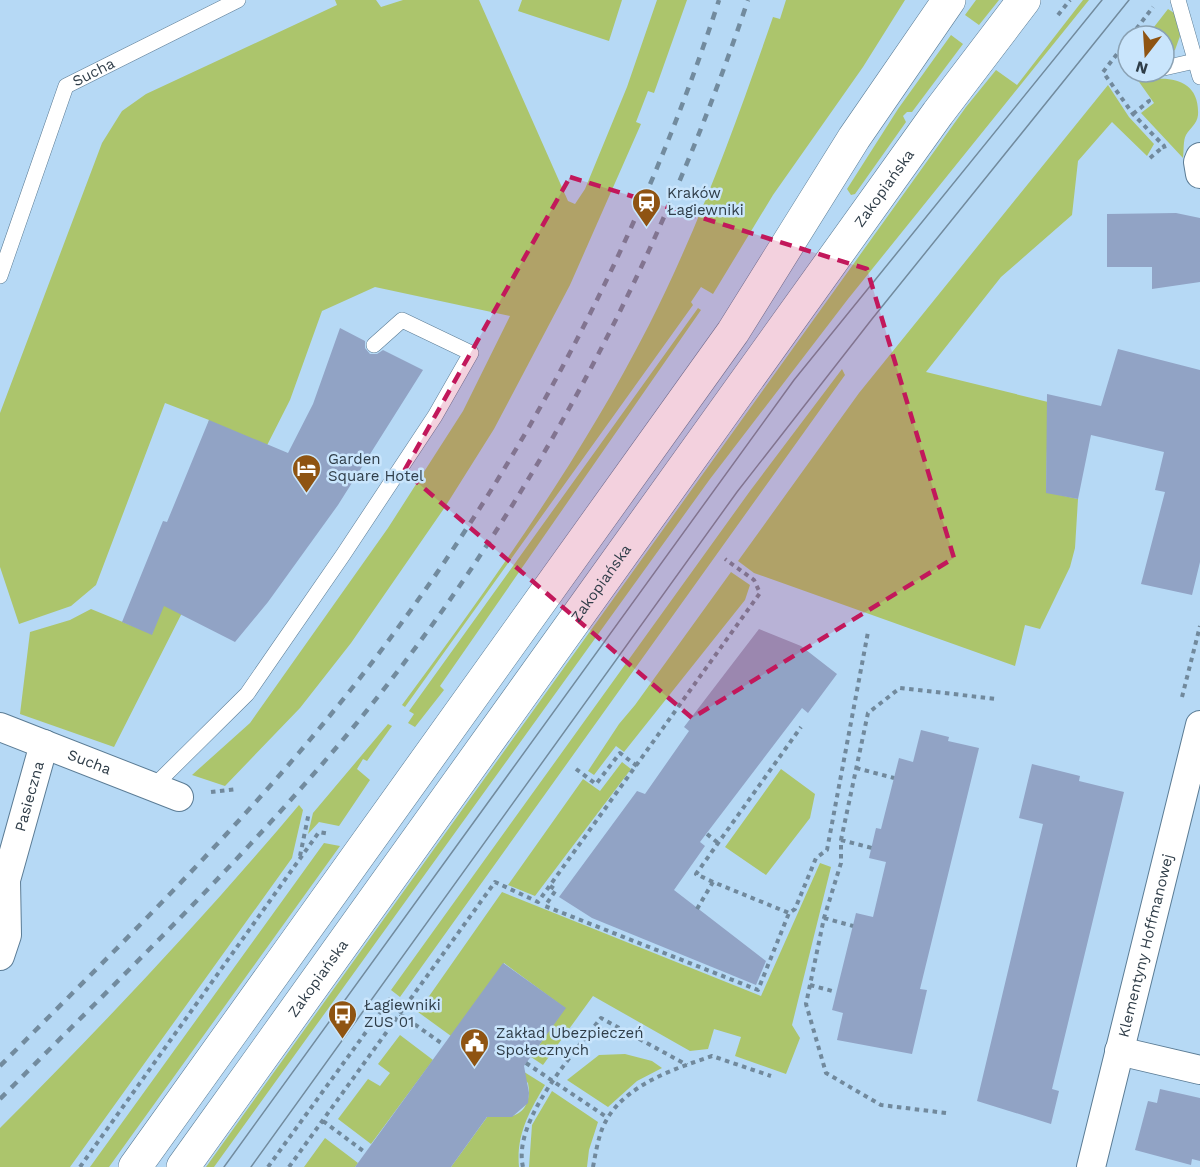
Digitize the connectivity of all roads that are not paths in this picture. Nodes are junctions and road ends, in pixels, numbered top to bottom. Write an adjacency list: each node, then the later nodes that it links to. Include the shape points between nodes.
1 (238, 0): 10 (lane, Sucha, via 66,86)
2 (950, 0): 20 (main road, via 854,138 733,332)
3 (1024, 0): 21 (main road, Zakopiańska, via 938,113)
4 (1178, 0): 5 (lane)
5 (1195, 61): 6 (lane); 7 (lane)
6 (1176, 65)
7 (1200, 77)
8 (1200, 157): 9 (street)
9 (1200, 174)
10 (0, 276)
11 (374, 345): 15 (lane, via 402,320 471,353 435,416 247,694)
12 (1200, 725): 18 (street, Klementyny Hoffmanowej)
13 (0, 727): 14 (street, Sucha)
14 (44, 744): 15 (street, Sucha); 17 (street, Pasieczna, via 6,880 7,934)
15 (153, 787): 16 (street, Sucha)
16 (179, 797)
17 (0, 956)
18 (1119, 1051): 19 (street); 22 (street, Klementyny Hoffmanowej)
19 (1200, 1070)
20 (135, 1167)
21 (183, 1167)
22 (1091, 1167)

